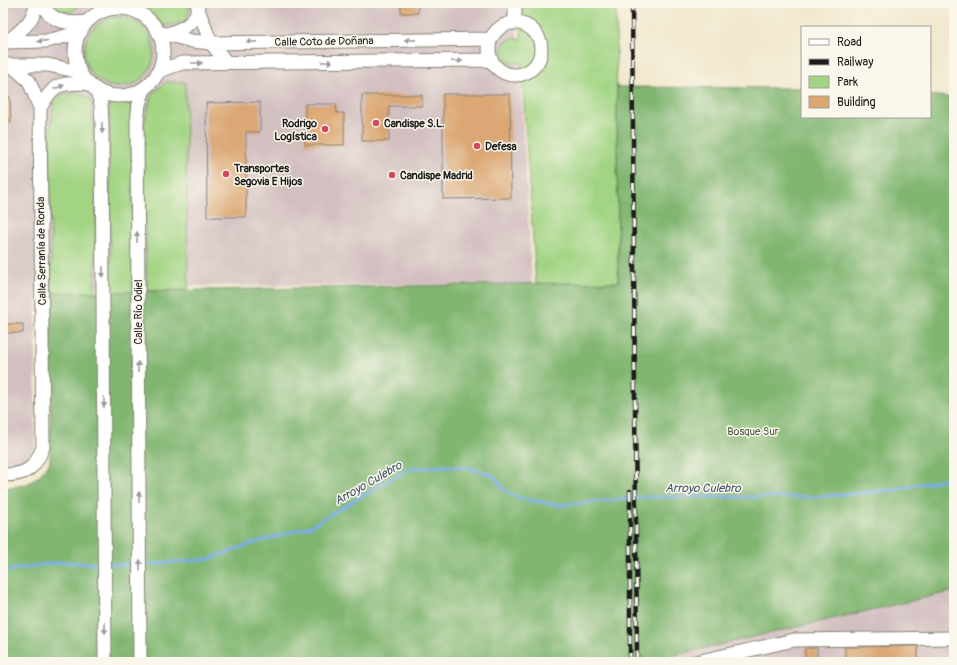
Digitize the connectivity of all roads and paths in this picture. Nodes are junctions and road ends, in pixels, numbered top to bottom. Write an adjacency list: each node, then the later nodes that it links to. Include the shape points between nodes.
1 (36, 3): 11 (street, via 35,14 27,26)
2 (42, 3): 8 (street, via 49,15 60,22)
3 (515, 3): 7 (street)
4 (198, 6): 9 (street, via 194,21 182,29); 12 (street)
5 (134, 7): 6 (street); 9 (street)
6 (100, 8): 8 (street)
7 (515, 23): 10 (street, via 499,28); 13 (street, via 527,26 537,36 541,51 535,65 521,74 512,75 499,70)
8 (84, 27): 11 (street, one-way to 11, via 47,41); 17 (street, via 76,52)
9 (163, 33): 12 (street, Calle Coto de Doñana, via 192,42); 16 (street)
10 (491, 39): 12 (street, Calle Coto de Doñana, one-way to 12); 13 (street)
11 (5, 42)
12 (211, 43): 14 (street)
13 (491, 60): 14 (street, Calle Coto de Doñana, one-way to 13)
14 (227, 63): 16 (street, Calle Coto de Doñana, one-way to 14, via 182,63)
15 (7, 65): 17 (street, via 48,65); 20 (street, Calle Serranía de Ronda, via 29,81)
16 (159, 70): 19 (street, via 153,81)
17 (80, 72): 18 (street)
18 (92, 86): 19 (street, via 108,94 120,96 133,94); 20 (street, one-way to 18, via 50,90 64,84); 23 (street, one-way to 23, via 100,104 102,123)
19 (144, 88): 24 (street, Calle Río Odiel, one-way to 19, via 137,122)
20 (40, 108): 21 (street, Calle Serranía de Ronda, via 43,447 38,461 27,471)
21 (3, 475)
22 (954, 638): 25 (street, via 794,640)
23 (105, 662)
24 (140, 662)
25 (696, 662)

